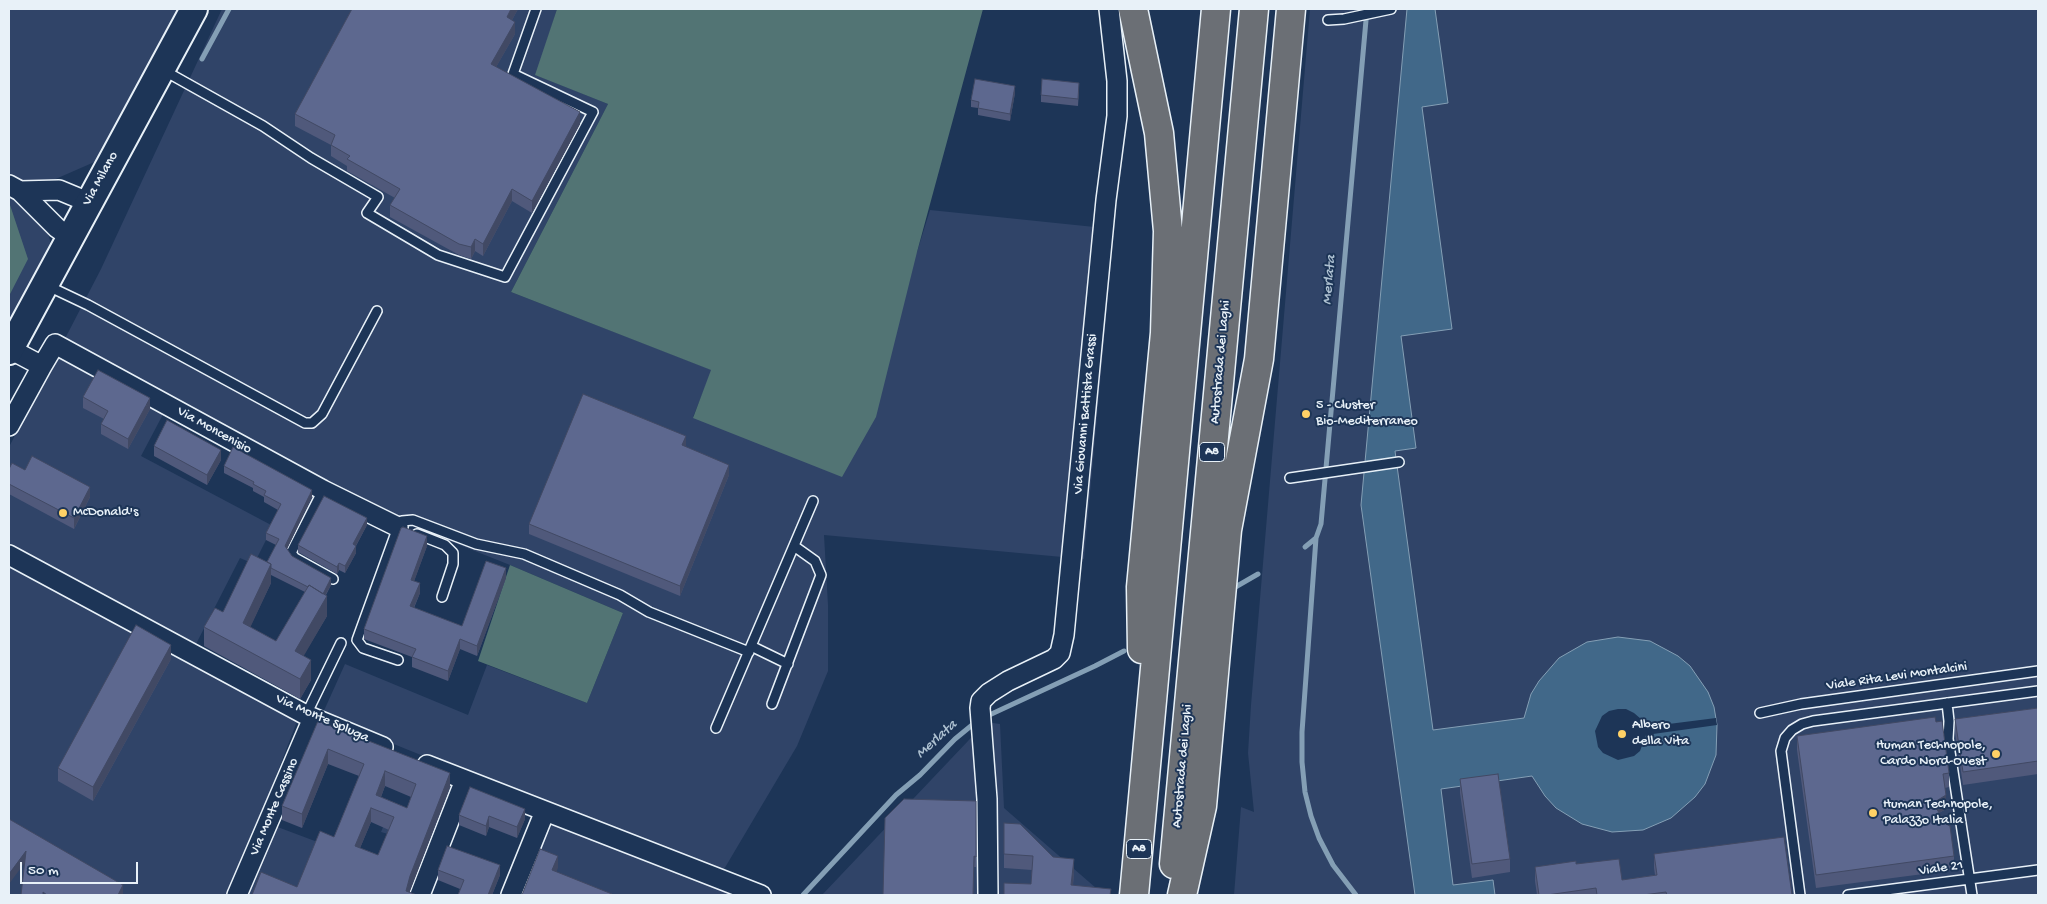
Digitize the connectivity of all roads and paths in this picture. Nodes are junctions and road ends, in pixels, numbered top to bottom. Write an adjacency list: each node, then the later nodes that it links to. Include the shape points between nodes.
1 (194, 9): 10 (main road, Via Milano)
2 (536, 9): 10 (lane, via 513,74 593,112 504,277 438,255 367,213 378,196)
3 (1109, 9): 48 (street, Via Giovanni Battista Grassi, via 1118,106 1063,644 1054,659 989,693 982,701)
4 (1133, 9): 40 (highway, via 1159,133 1168,231 1165,333 1141,587)
5 (1216, 9): 40 (highway, A8)
6 (1254, 9): 50 (highway, Autostrada dei Laghi / A8)
7 (1291, 9): 51 (highway, via 1259,359 1227,530 1202,806)
8 (1391, 9): 9 (lane)
9 (1328, 20)
10 (161, 69): 12 (main road, Via Milano)
11 (14, 188): 12 (street, via 59,190); 13 (street)
12 (88, 202): 13 (main road, Via Milano)
13 (70, 237): 14 (main road, Via Milano)
14 (44, 284): 15 (lane, via 304,424 317,420 322,414); 16 (main road, Via Milano)
15 (378, 311)
16 (9, 350): 17 (street)
17 (42, 366): 18 (street); 21 (street, Via Moncenisio, via 55,344)
18 (9, 426)
19 (1399, 462): 20 (lane)
20 (1290, 478)
21 (323, 490): 23 (street, Via Moncenisio); 26 (lane, via 291,553)
22 (813, 501): 24 (lane)
23 (398, 527): 27 (lane, via 445,545 452,553 453,564); 29 (lane, via 402,521 413,520 476,544 524,554 620,595 650,612); 30 (lane, via 356,640 363,648)
24 (794, 546): 29 (lane); 31 (lane, via 815,561 821,575)
25 (9, 555): 37 (street, Via Monte Spluga)
26 (333, 579)
27 (442, 597)
28 (342, 642): 37 (lane)
29 (750, 649): 31 (lane); 38 (lane)
30 (398, 660)
31 (788, 664): 35 (lane)
32 (2038, 671): 36 (lane, Viale Rita Levi Montalcini, via 1801,704)
33 (2038, 691): 34 (lane)
34 (1947, 703): 43 (lane, via 1948,739); 52 (lane, via 1806,722 1785,738 1782,756)
35 (772, 704)
36 (1760, 713)
37 (309, 717): 39 (street, Via Monte Spluga); 44 (street, Via Monte Cassino)
38 (716, 728)
39 (465, 780): 41 (street, Via Monte Spluga); 45 (street)
40 (1143, 803): 49 (highway, A8)
41 (545, 811): 46 (street); 47 (street, Via Monte Spluga)
42 (2038, 870): 43 (lane, Viale 21)
43 (1970, 879): 53 (lane, Viale 21); 54 (lane)
44 (237, 895)
45 (420, 895)
46 (510, 895)
47 (761, 895)
48 (988, 895)
49 (1134, 895)
50 (1171, 895)
51 (1182, 895)
52 (1800, 895)
53 (1848, 895)
54 (1972, 895)

